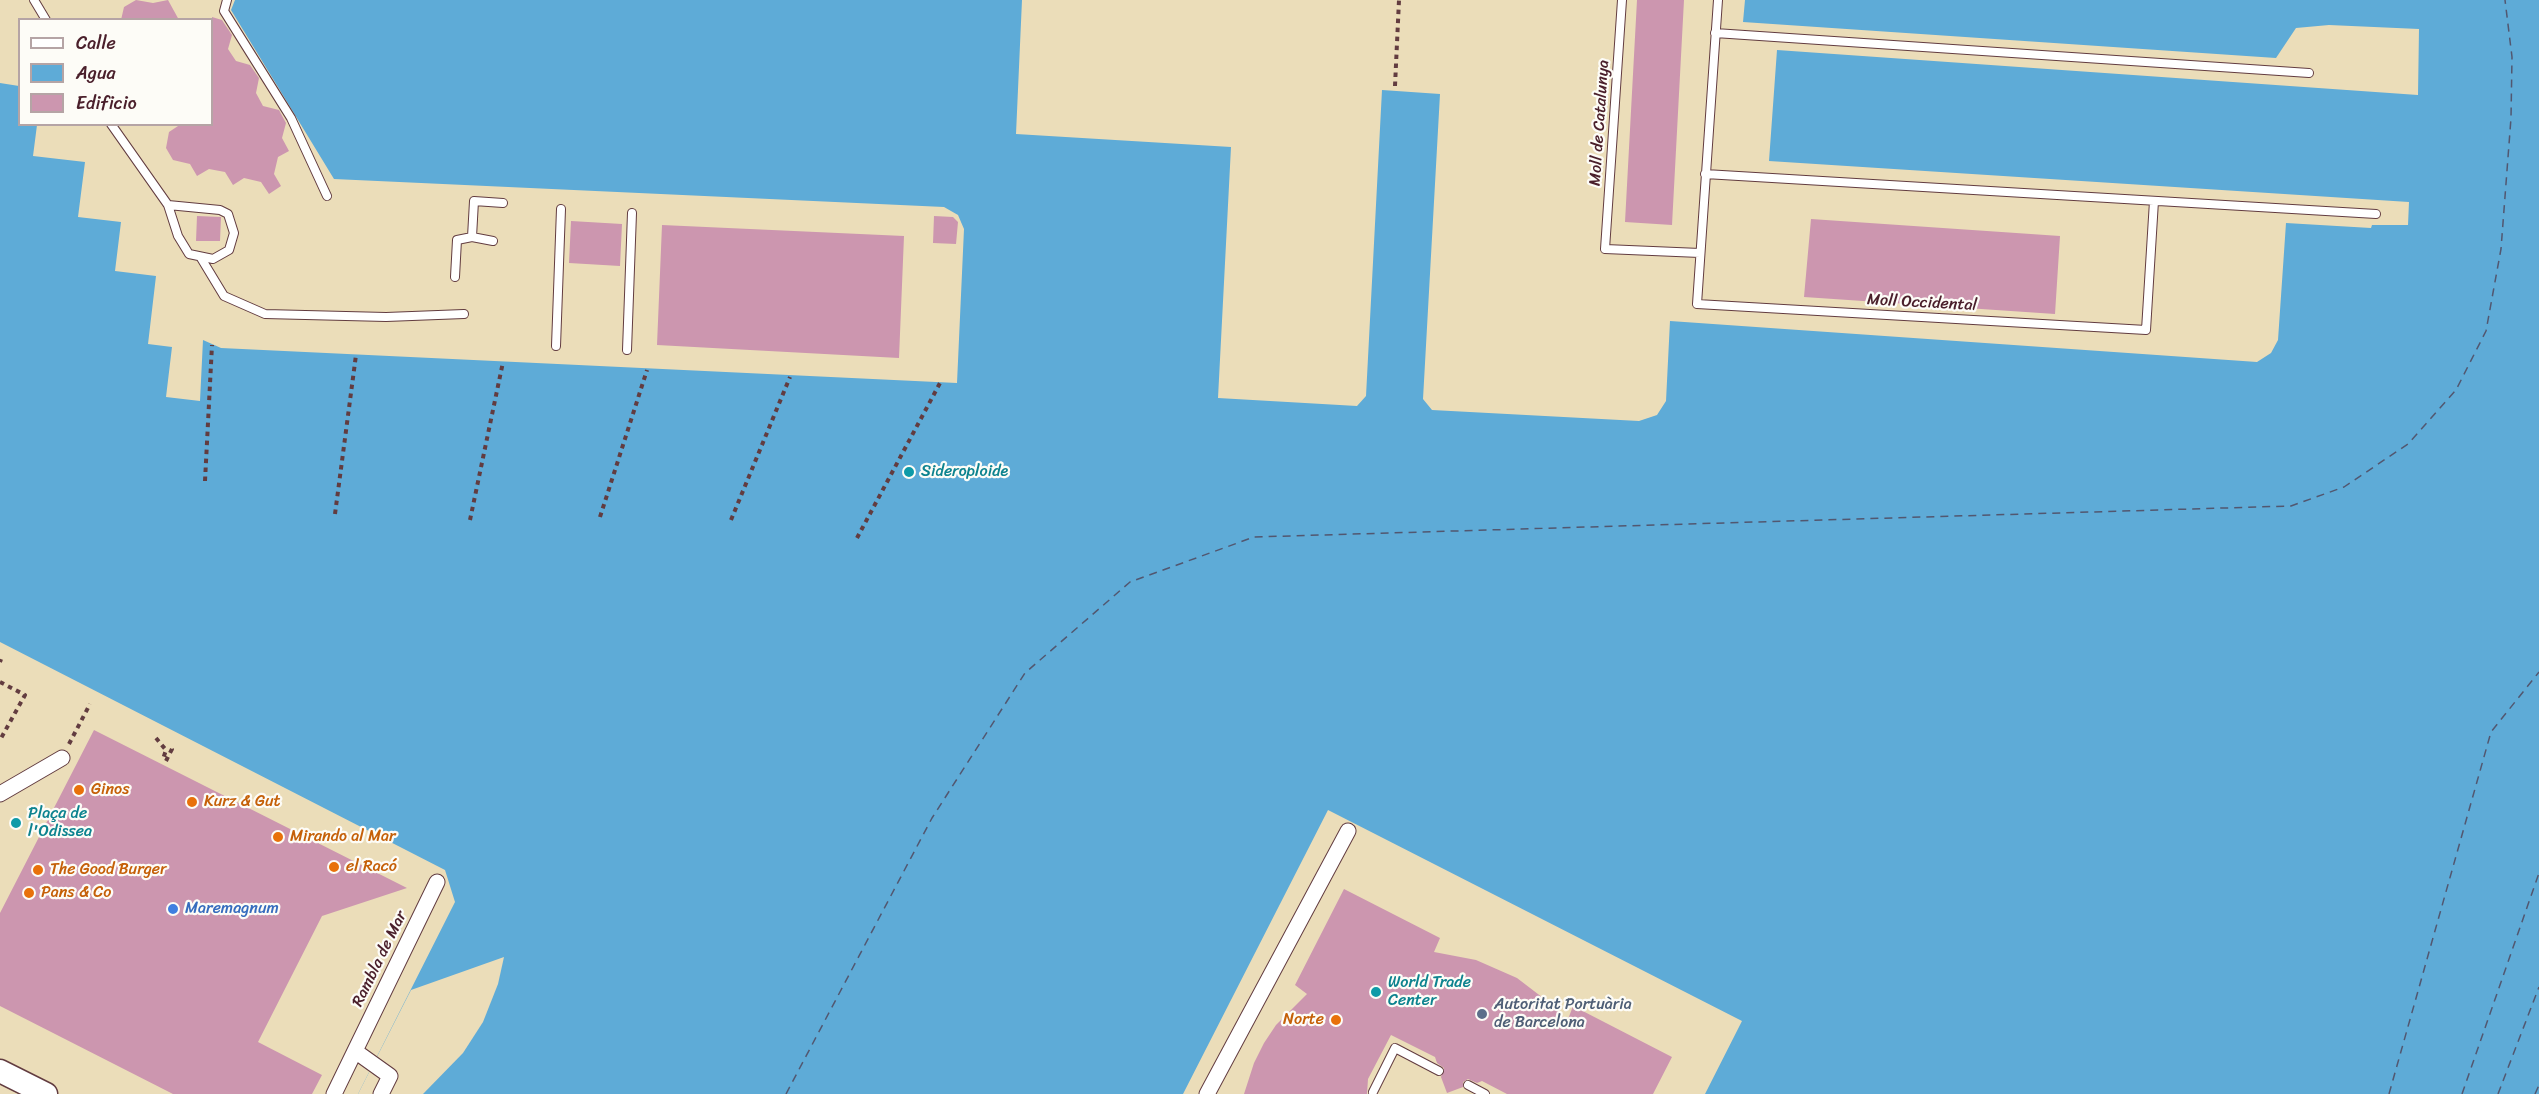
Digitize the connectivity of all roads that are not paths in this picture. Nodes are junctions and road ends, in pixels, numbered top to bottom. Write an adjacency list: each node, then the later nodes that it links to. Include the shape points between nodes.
1 (34, 0): 5 (lane)
2 (227, 0): 10 (lane, via 224,11 291,118)
3 (1622, 0): 19 (lane, Moll de Catalunya, via 1605,249)
4 (1718, 0): 6 (lane)
5 (45, 18)
6 (1715, 33): 7 (lane); 9 (lane)
7 (2309, 73)
8 (112, 126): 13 (lane)
9 (1705, 174): 11 (lane); 19 (lane)
10 (327, 196)
11 (2154, 201): 16 (lane); 19 (lane, Moll Occidental, via 2146,330 1696,303)
12 (503, 203): 17 (lane, via 474,201)
13 (168, 205): 20 (lane, via 178,236 189,254); 20 (lane, via 228,214 234,233 229,250 217,258)
14 (561, 209): 23 (lane)
15 (632, 213): 24 (lane)
16 (2376, 214)
17 (472, 237): 18 (lane); 21 (lane, via 457,240)
18 (493, 241)
19 (1700, 253)
20 (201, 258): 22 (lane, via 224,296 265,314)
21 (455, 277)
22 (464, 314)
23 (556, 346)
24 (627, 350)
25 (62, 758): 26 (street)
26 (0, 794)
27 (1348, 831): 37 (street)
28 (437, 882): 29 (street, Rambla de Mar)
29 (355, 1051): 35 (street, Rambla de Mar); 36 (street, via 390,1076)
30 (0, 1071): 34 (street)
31 (1439, 1071): 33 (lane, via 1395,1048)
32 (1468, 1086): 38 (lane)
33 (1373, 1092)
34 (46, 1094)
35 (334, 1094)
36 (381, 1094)
37 (1207, 1094)
38 (1485, 1094)

